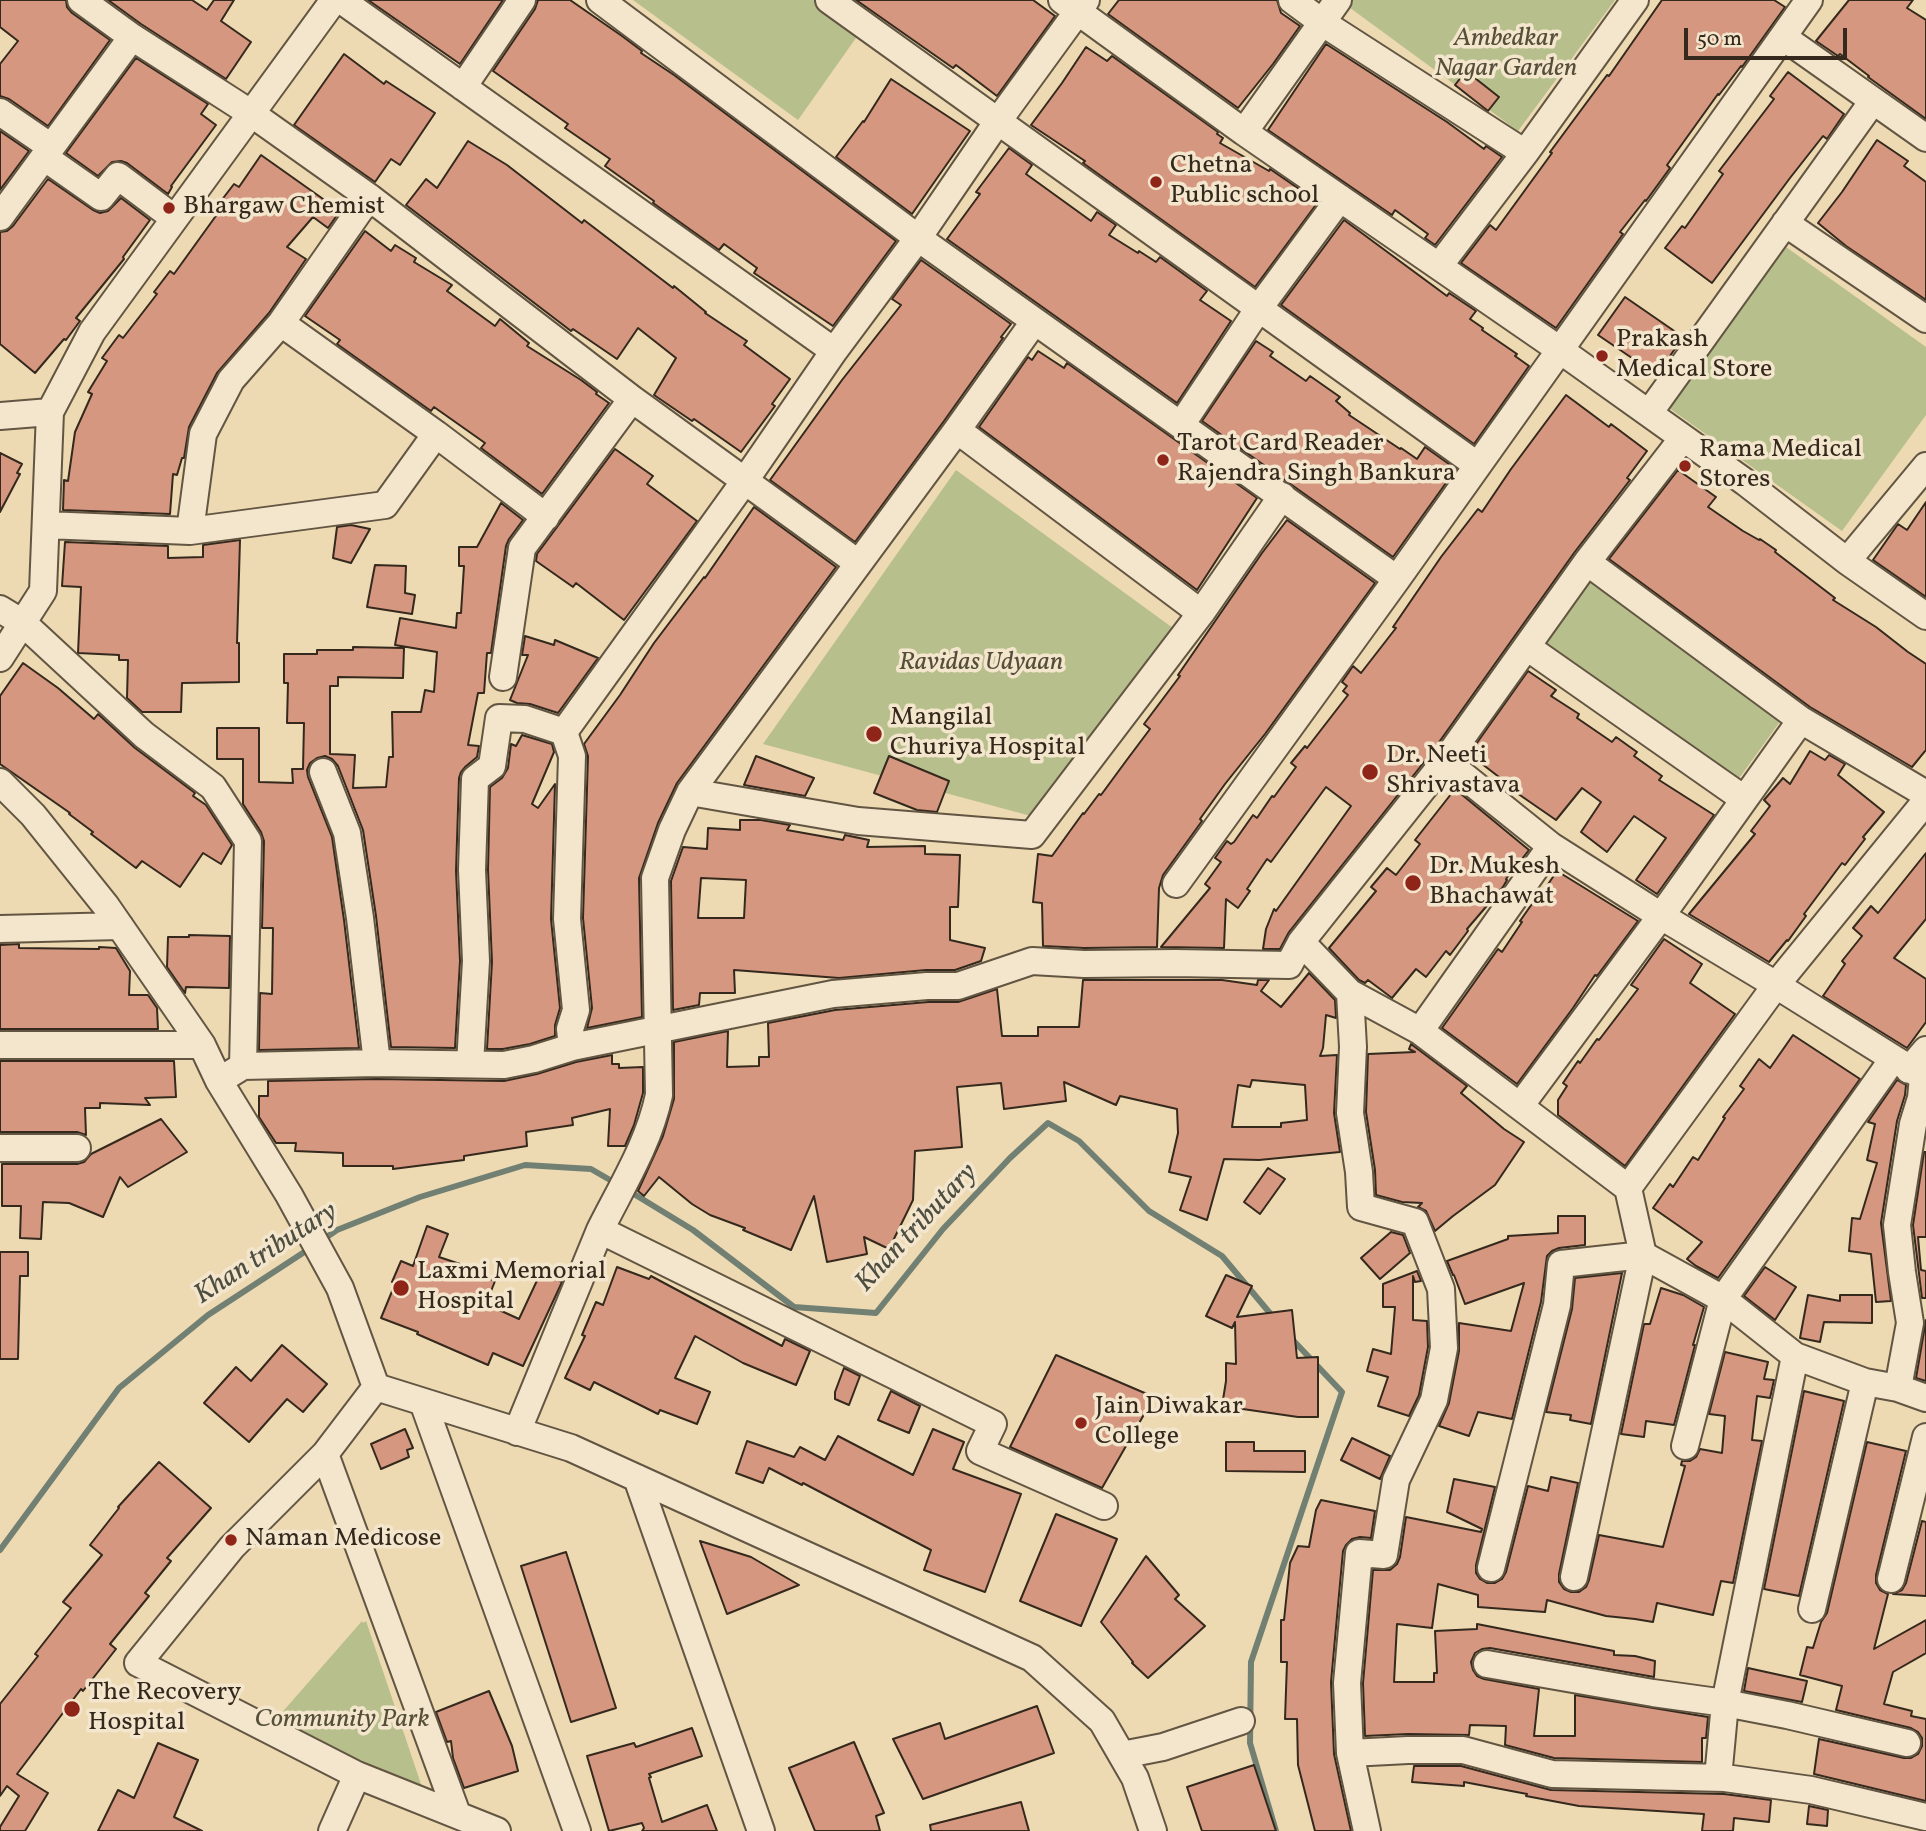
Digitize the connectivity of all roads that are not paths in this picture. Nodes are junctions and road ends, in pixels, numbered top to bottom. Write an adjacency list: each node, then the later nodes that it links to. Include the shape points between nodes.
1 (81, 0): 13 (street)
2 (334, 0): 18 (street)
3 (341, 0): 15 (street)
4 (522, 0): 15 (street)
5 (600, 0): 29 (street)
6 (829, 0): 19 (street)
7 (1292, 0): 12 (street)
8 (1338, 0): 12 (street)
9 (1635, 0): 23 (street)
10 (1810, 0): 14 (street)
11 (1075, 4): 19 (street); 20 (street)
12 (1322, 23): 20 (street); 23 (street)
13 (132, 37): 18 (street); 22 (street)
14 (1783, 37): 16 (street); 35 (street)
15 (463, 88): 36 (street)
16 (1873, 101): 21 (street); 28 (street)
17 (0, 112): 22 (street)
18 (252, 114): 24 (street); 27 (street)
19 (998, 121): 29 (street); 31 (street)
20 (1244, 132): 25 (street)
21 (1926, 138)
22 (47, 152): 26 (street); 27 (street, via 101,197 118,176)
23 (1525, 153): 30 (street)
24 (369, 197): 34 (street); 37 (street)
25 (1340, 198): 30 (street); 31 (street)
26 (0, 217)
27 (174, 218): 38 (street, via 92,332)
28 (1785, 223): 32 (street); 39 (street)
29 (918, 238): 33 (street); 36 (street)
30 (1439, 266): 35 (street)
31 (1259, 308): 41 (street); 45 (street)
32 (1926, 319)
33 (1034, 322): 41 (street); 42 (street)
34 (281, 323): 43 (street); 51 (street, via 231,380 203,434)
35 (1560, 350): 39 (street); 45 (street)
36 (834, 351): 47 (street)
37 (632, 399): 47 (street); 49 (street)
38 (50, 412): 40 (street); 50 (street)
39 (1649, 413): 44 (street)
40 (0, 416)
41 (1181, 425): 48 (street)
42 (957, 430): 54 (street); 57 (street)
43 (436, 435): 49 (street); 51 (street, via 385,505)
44 (1683, 438): 52 (street); 53 (street)
45 (1477, 465): 55 (street)
46 (1926, 467): 52 (street)
47 (744, 482): 54 (street); 64 (street)
48 (1282, 496): 55 (street); 57 (street)
49 (546, 517): 62 (street, via 522,548)
50 (46, 525): 51 (street); 59 (street, via 43,591)
51 (190, 531)
52 (1847, 561): 58 (street)
53 (1587, 562): 60 (street); 63 (street)
54 (858, 564): 68 (street)
55 (1398, 579): 73 (street)
56 (0, 609): 59 (street)
57 (1200, 613): 68 (street, via 1032,835 858,821)
58 (1926, 616)
59 (23, 623): 61 (street); 88 (street, via 144,735 213,787 248,841)
60 (1527, 647): 65 (street); 70 (street)
61 (0, 657)
62 (503, 677)
63 (1801, 720): 69 (street); 70 (street)
64 (564, 732): 84 (street, via 572,756 567,919 576,1010 570,1029); 87 (street, via 524,719 499,718 492,766 475,779)
65 (1446, 761): 72 (street); 77 (street)
66 (323, 772): 86 (street, via 347,833)
67 (0, 782): 75 (street, via 33,815)
68 (690, 792): 80 (street, via 655,878)
69 (1926, 794)
70 (1744, 799): 74 (street)
71 (1926, 801): 78 (street)
72 (1551, 846): 74 (street); 81 (street)
73 (1176, 884)
74 (1661, 916): 78 (street); 90 (street)
75 (120, 926): 76 (street); 83 (street)
76 (0, 929)
77 (1301, 942): 79 (street); 80 (street, via 1289,965 1032,961 958,986 833,995)
78 (1776, 985): 85 (street); 93 (street)
79 (1350, 993): 81 (street); 117 (street, via 1350,1113 1361,1207 1415,1222 1441,1289 1444,1348 1434,1400 1396,1480 1384,1555 1359,1553 1347,1683)
80 (658, 1030): 84 (street); 94 (street, via 655,1112)
81 (1420, 1031): 90 (street)
82 (0, 1045): 83 (street)
83 (202, 1045): 89 (street)
84 (572, 1047): 87 (street, via 504,1065)
85 (1909, 1060): 96 (street); 100 (street, via 1923,1077 1897,1225 1910,1323)
86 (377, 1063): 87 (street); 88 (street)
87 (470, 1064)
88 (243, 1066): 89 (street)
89 (219, 1081): 99 (street, via 340,1287)
90 (1520, 1106): 93 (street)
91 (0, 1148): 92 (street)
92 (77, 1148)
93 (1628, 1188): 95 (street)
94 (604, 1222): 103 (street); 108 (street, via 993,1424 980,1451)
95 (1643, 1255): 96 (street); 109 (street, via 1561,1264 1557,1305); 110 (street)
96 (1723, 1299): 97 (street); 105 (street)
97 (1795, 1356): 98 (street); 114 (street)
98 (1865, 1382): 100 (street); 112 (street)
99 (376, 1387): 102 (street); 106 (street)
100 (1898, 1388): 101 (street)
101 (1926, 1398)
102 (423, 1402): 103 (street); 125 (street)
103 (517, 1432): 107 (street, via 571,1448)
104 (1926, 1437): 111 (street)
105 (1685, 1446)
106 (325, 1454): 119 (street, via 232,1547 138,1663); 121 (street)
107 (637, 1478): 118 (street, via 1032,1658 1102,1721); 126 (street)
108 (1104, 1506)
109 (1491, 1568)
110 (1574, 1577)
111 (1891, 1579)
112 (1812, 1609)
113 (1487, 1664): 114 (street)
114 (1725, 1703): 116 (street); 120 (street)
115 (1241, 1721): 118 (street, via 1163,1747)
116 (1907, 1743)
117 (1350, 1753): 120 (street, via 1463,1750 1552,1774); 128 (street)
118 (1122, 1755): 127 (street)
119 (357, 1775): 121 (street); 123 (street)
120 (1718, 1778): 122 (street, via 1811,1790)
121 (457, 1814): 124 (street)
122 (1926, 1817)
123 (332, 1831)
124 (497, 1831)
125 (577, 1831)
126 (761, 1831)
127 (1153, 1831)
128 (1367, 1831)

